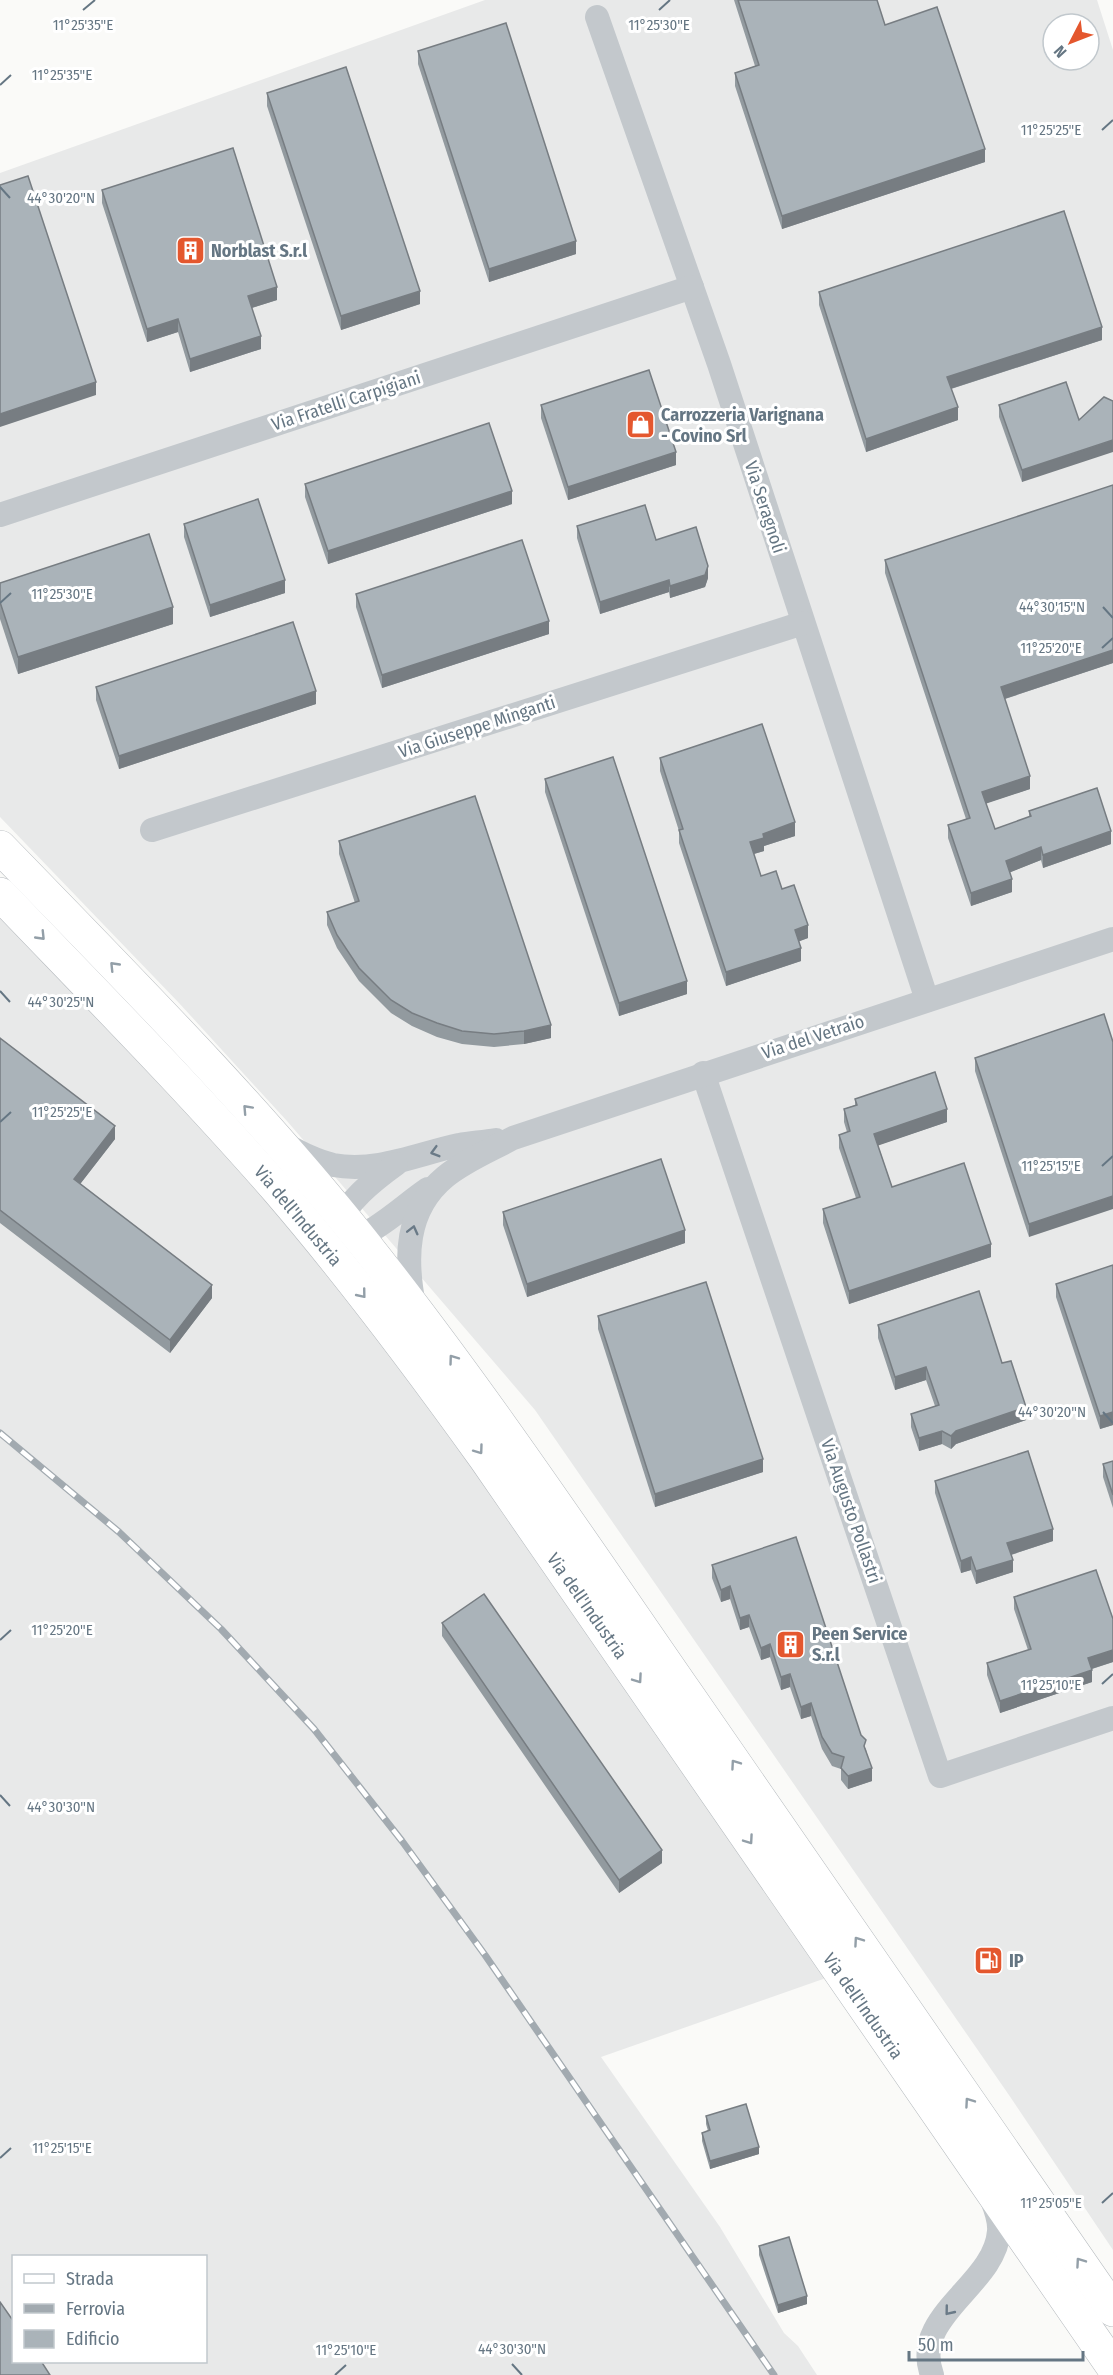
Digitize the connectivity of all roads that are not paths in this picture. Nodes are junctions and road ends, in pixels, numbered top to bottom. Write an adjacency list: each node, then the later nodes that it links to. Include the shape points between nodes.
1 (597, 17): 2 (street, Via Seragnoli)
2 (692, 287): 3 (street, Via Fratelli Carpigiani); 4 (street, Via Seragnoli)
3 (0, 515)
4 (803, 623): 5 (street, Via Giuseppe Minganti); 9 (street, Via Seragnoli)
5 (152, 830)
6 (0, 847): 11 (main road, Via dell'Industria, one-way to 6)
7 (0, 894): 16 (main road, Via dell'Industria, one-way to 16, via 196,1099)
8 (1113, 939): 9 (street, Via del Vetraio)
9 (927, 1000): 10 (street, Via del Vetraio)
10 (703, 1073): 12 (street, Via del Vetraio); 18 (street, Via Augusto Pollastri, via 940,1776)
11 (275, 1138): 13 (street, Via del Vetraio, via 332,1165); 15 (main road, Via dell'Industria)
12 (513, 1138): 13 (street, Via del Vetraio, one-way to 13, via 459,1145); 14 (street, Via del Vetraio)
13 (398, 1163): 15 (street, Via del Vetraio, via 368,1184)
14 (444, 1177): 15 (street, Via del Vetraio, via 381,1226); 17 (street, Via del Vetraio, one-way to 14, via 408,1250 415,1220)
15 (350, 1227): 16 (street, Via del Vetraio); 17 (main road, Via dell'Industria)
16 (325, 1248): 19 (main road, Via dell'Industria, one-way to 19, via 381,1316 485,1458)
17 (415, 1309): 20 (main road, Via dell'Industria, one-way to 17, via 573,1529)
18 (1113, 1718)
19 (986, 2183): 21 (main road, Via dell'Industria); 22 (street, one-way to 22, via 998,2219 997,2240 985,2265 934,2329 929,2351)
20 (1113, 2310)
21 (1113, 2367)
22 (932, 2375)

